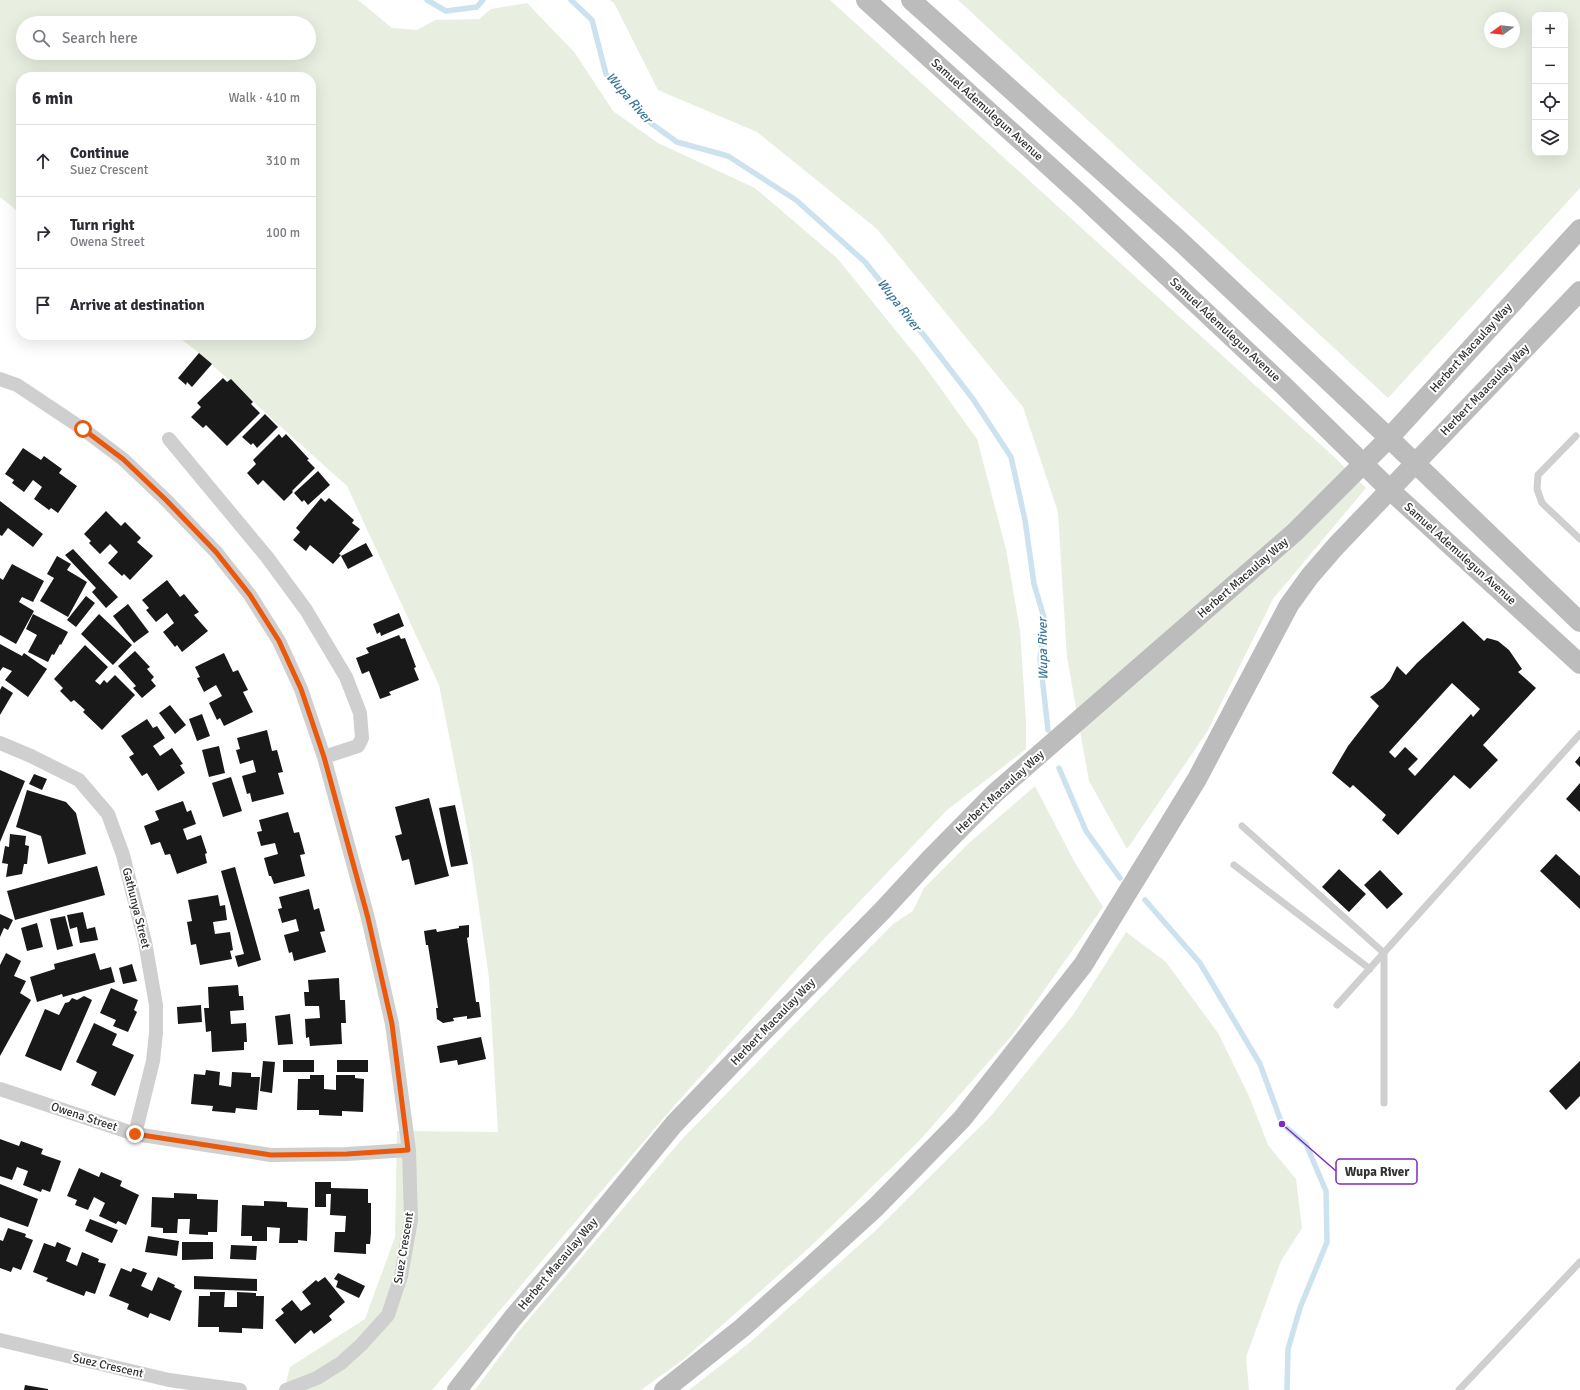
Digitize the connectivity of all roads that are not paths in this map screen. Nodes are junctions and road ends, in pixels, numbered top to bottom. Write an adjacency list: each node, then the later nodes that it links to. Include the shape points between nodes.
1 (866, 0): 9 (main road, Samuel Ademulegun Avenue, via 1082,196)
2 (911, 0): 7 (main road, via 1174,235)
3 (1580, 229): 7 (main road, Herbert Macaulay Way)
4 (1580, 291): 10 (main road, Herbert Maacaulay Way)
5 (0, 379): 17 (street, Suez Crescent, via 17,385 123,459 216,552 250,595 279,641 301,689)
6 (1579, 435): 12 (lane, via 1538,476 1537,489 1542,503)
7 (1389, 438): 9 (main road, Herbert Macaulay Way); 10 (main road)
8 (169, 439): 17 (street, via 267,557 306,610 346,677 360,713 362,738 358,746)
9 (1364, 464): 11 (main road, Samuel Ademulegun Avenue); 31 (main road, Herbert Macaulay Way, via 1295,532 995,793 930,859 674,1124 512,1319)
10 (1415, 464): 11 (main road, Herbert Maacaulay Way); 13 (main road)
11 (1390, 490): 14 (main road, Samuel Ademulegun Avenue); 32 (main road, via 1336,546 1289,605 1197,779 1083,965 962,1119 876,1207 742,1328)
12 (1580, 539)
13 (1580, 622)
14 (1580, 664)
15 (1580, 734): 20 (lane)
16 (0, 743): 25 (street, Gathunya Street, via 79,780 108,814 123,855 145,942 156,1005 153,1061)
17 (324, 757): 26 (street, Suez Crescent, via 368,918 392,1024)
18 (1242, 826): 20 (lane)
19 (1234, 865): 21 (lane)
20 (1384, 953): 21 (lane); 24 (lane)
21 (1370, 969): 22 (lane)
22 (1337, 1005)
23 (0, 1089): 25 (street, Owena Street)
24 (1384, 1103)
25 (135, 1134): 26 (street, Owena Street, via 271,1155)
26 (408, 1150): 30 (street, Suez Crescent, via 411,1220 401,1276 388,1315 341,1363 317,1378)
27 (1580, 1262): 33 (lane)
28 (0, 1340): 29 (street, Suez Crescent, via 169,1380)
29 (240, 1390)
30 (286, 1390)
31 (457, 1390)
32 (664, 1390)
33 (1459, 1390)

